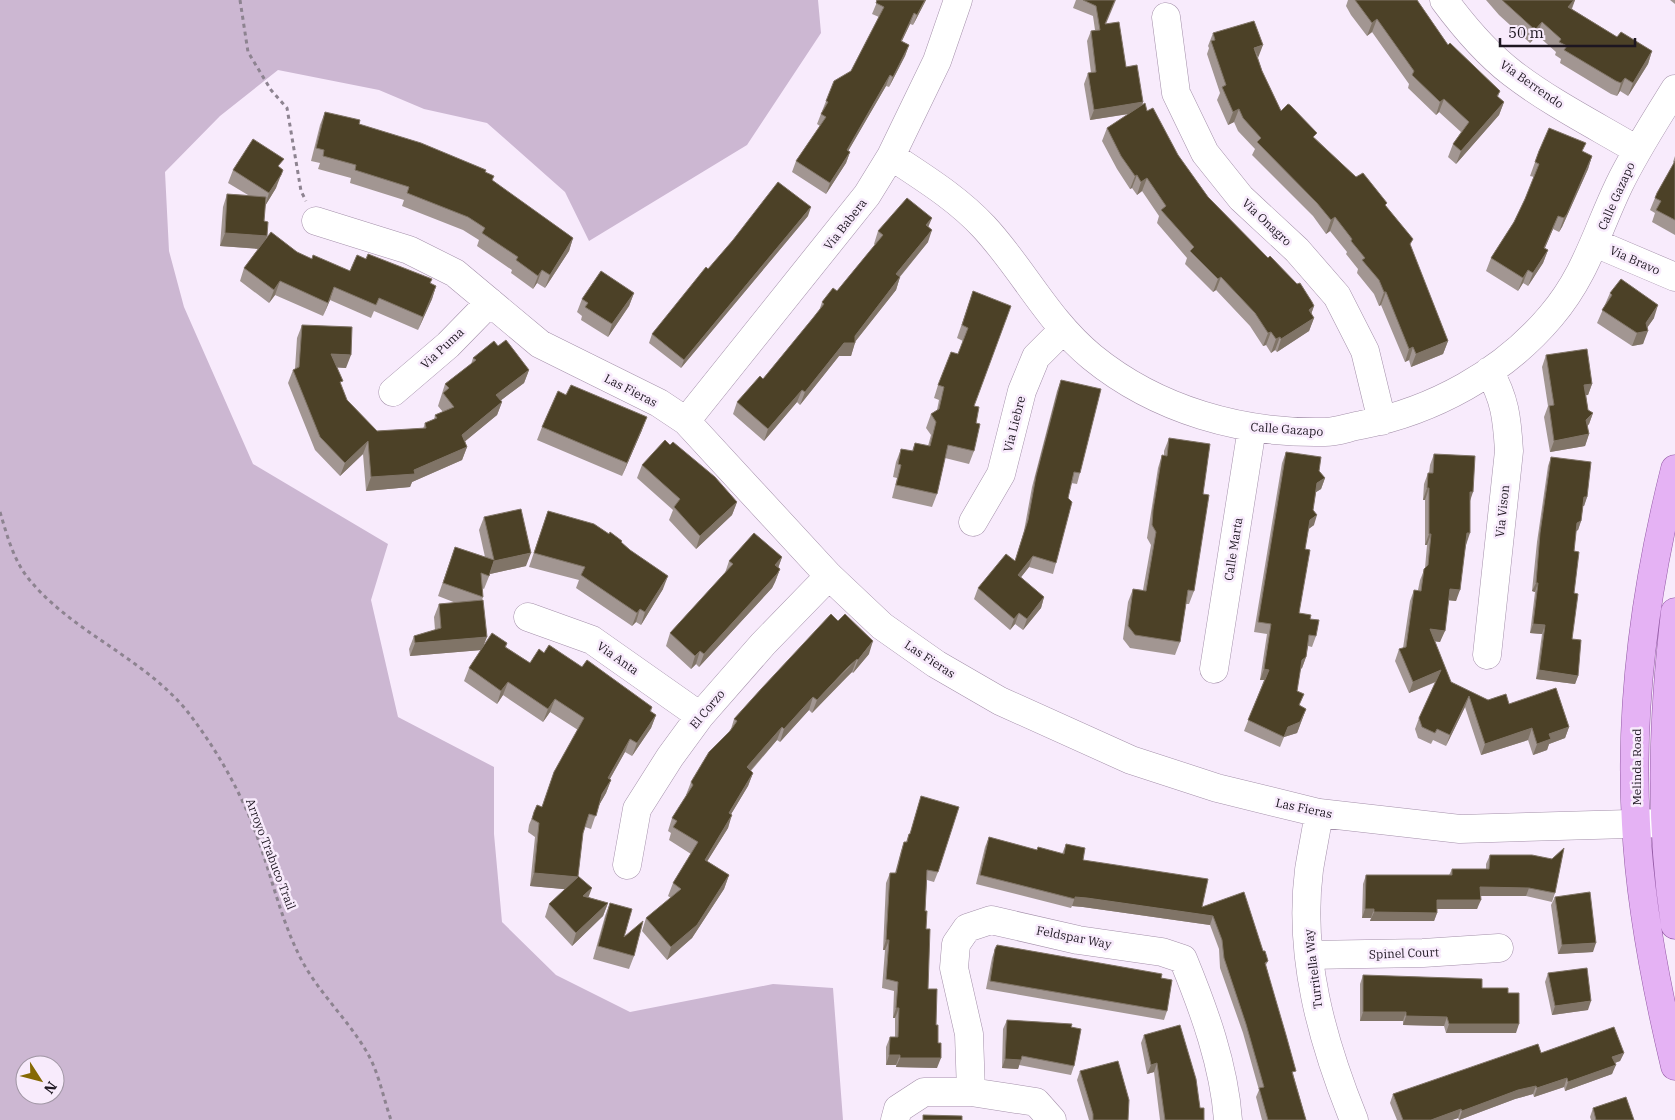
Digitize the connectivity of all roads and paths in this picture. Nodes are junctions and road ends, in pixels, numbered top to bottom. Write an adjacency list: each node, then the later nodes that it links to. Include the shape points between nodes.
1 (240, 0): 8 (path, via 248,52 286,108 301,191)
2 (958, 0): 7 (street, Via Babera, via 937,61)
3 (1444, 0): 6 (street, Via Berrendo, via 1468,32 1512,73)
4 (1166, 17): 16 (street, Via Onagro, via 1176,93 1205,153 1241,198 1297,250 1337,296 1365,351)
5 (1675, 89): 6 (street, Calle Gazapo)
6 (1637, 150): 9 (street, Calle Gazapo, via 1617,188)
7 (891, 156): 12 (street, Calle Gazapo, via 944,191 984,227); 15 (street, Via Babera, via 836,236)
8 (316, 221): 11 (street, Las Fieras, via 409,250 455,273)
9 (1596, 243): 10 (street, Via Bravo); 13 (street, Calle Gazapo, via 1578,279 1550,317 1522,345)
10 (1675, 278)
11 (490, 302): 14 (street, Via Puma, via 448,345); 15 (street, Las Fieras, via 540,344 659,403)
12 (1063, 330): 17 (street, Calle Gazapo, via 1093,358 1131,383 1189,412); 20 (street, Via Liebre, via 1036,357 1022,391 1001,474)
13 (1489, 370): 16 (street, Calle Gazapo, via 1450,396); 24 (street, Via Vison, via 1502,393 1509,451)
14 (393, 392)
15 (686, 420): 21 (street, Las Fieras)
16 (1382, 421): 17 (street, Calle Gazapo, via 1326,432)
17 (1252, 428): 25 (street, Calle Marta)
18 (1675, 469): 28 (main road, Melinda Road, via 1651,576 1640,665)
19 (0, 512): 36 (path, Arroyo Trabuco Trail, via 12,551 27,577 47,599 150,676 185,709 206,737 250,818 298,952 313,979 366,1050)
20 (973, 522)
21 (829, 576): 26 (street, El Corzo); 27 (street, Las Fieras, via 882,626 936,664 1000,701 1131,760 1217,788)
22 (1675, 612): 29 (main road, via 1664,745)
23 (528, 617): 26 (street, Via Anta, via 592,640)
24 (1487, 655)
25 (1214, 669)
26 (700, 716): 30 (street, El Corzo, via 637,809)
27 (1319, 813): 28 (street, Las Fieras, via 1460,829); 33 (street, Turritella Way, via 1309,871)
28 (1636, 823): 29 (street, Las Fieras); 34 (main road, Melinda Road, via 1647,922)
29 (1664, 823): 31 (main road)
30 (626, 865)
31 (1675, 924)
32 (1499, 948): 33 (street, Spinel Court)
33 (1309, 955): 40 (street, Turritella Way, via 1326,1044)
34 (1675, 1066)
35 (971, 1092): 37 (street, via 924,1092 898,1109); 38 (street, via 1036,1102); 39 (street, Feldspar Way, via 969,1034 954,968 956,944 967,928 990,920 1078,940 1162,952 1183,959 1217,1059)
36 (390, 1120)
37 (895, 1120)
38 (1052, 1120)
39 (1228, 1120)
40 (1354, 1120)

